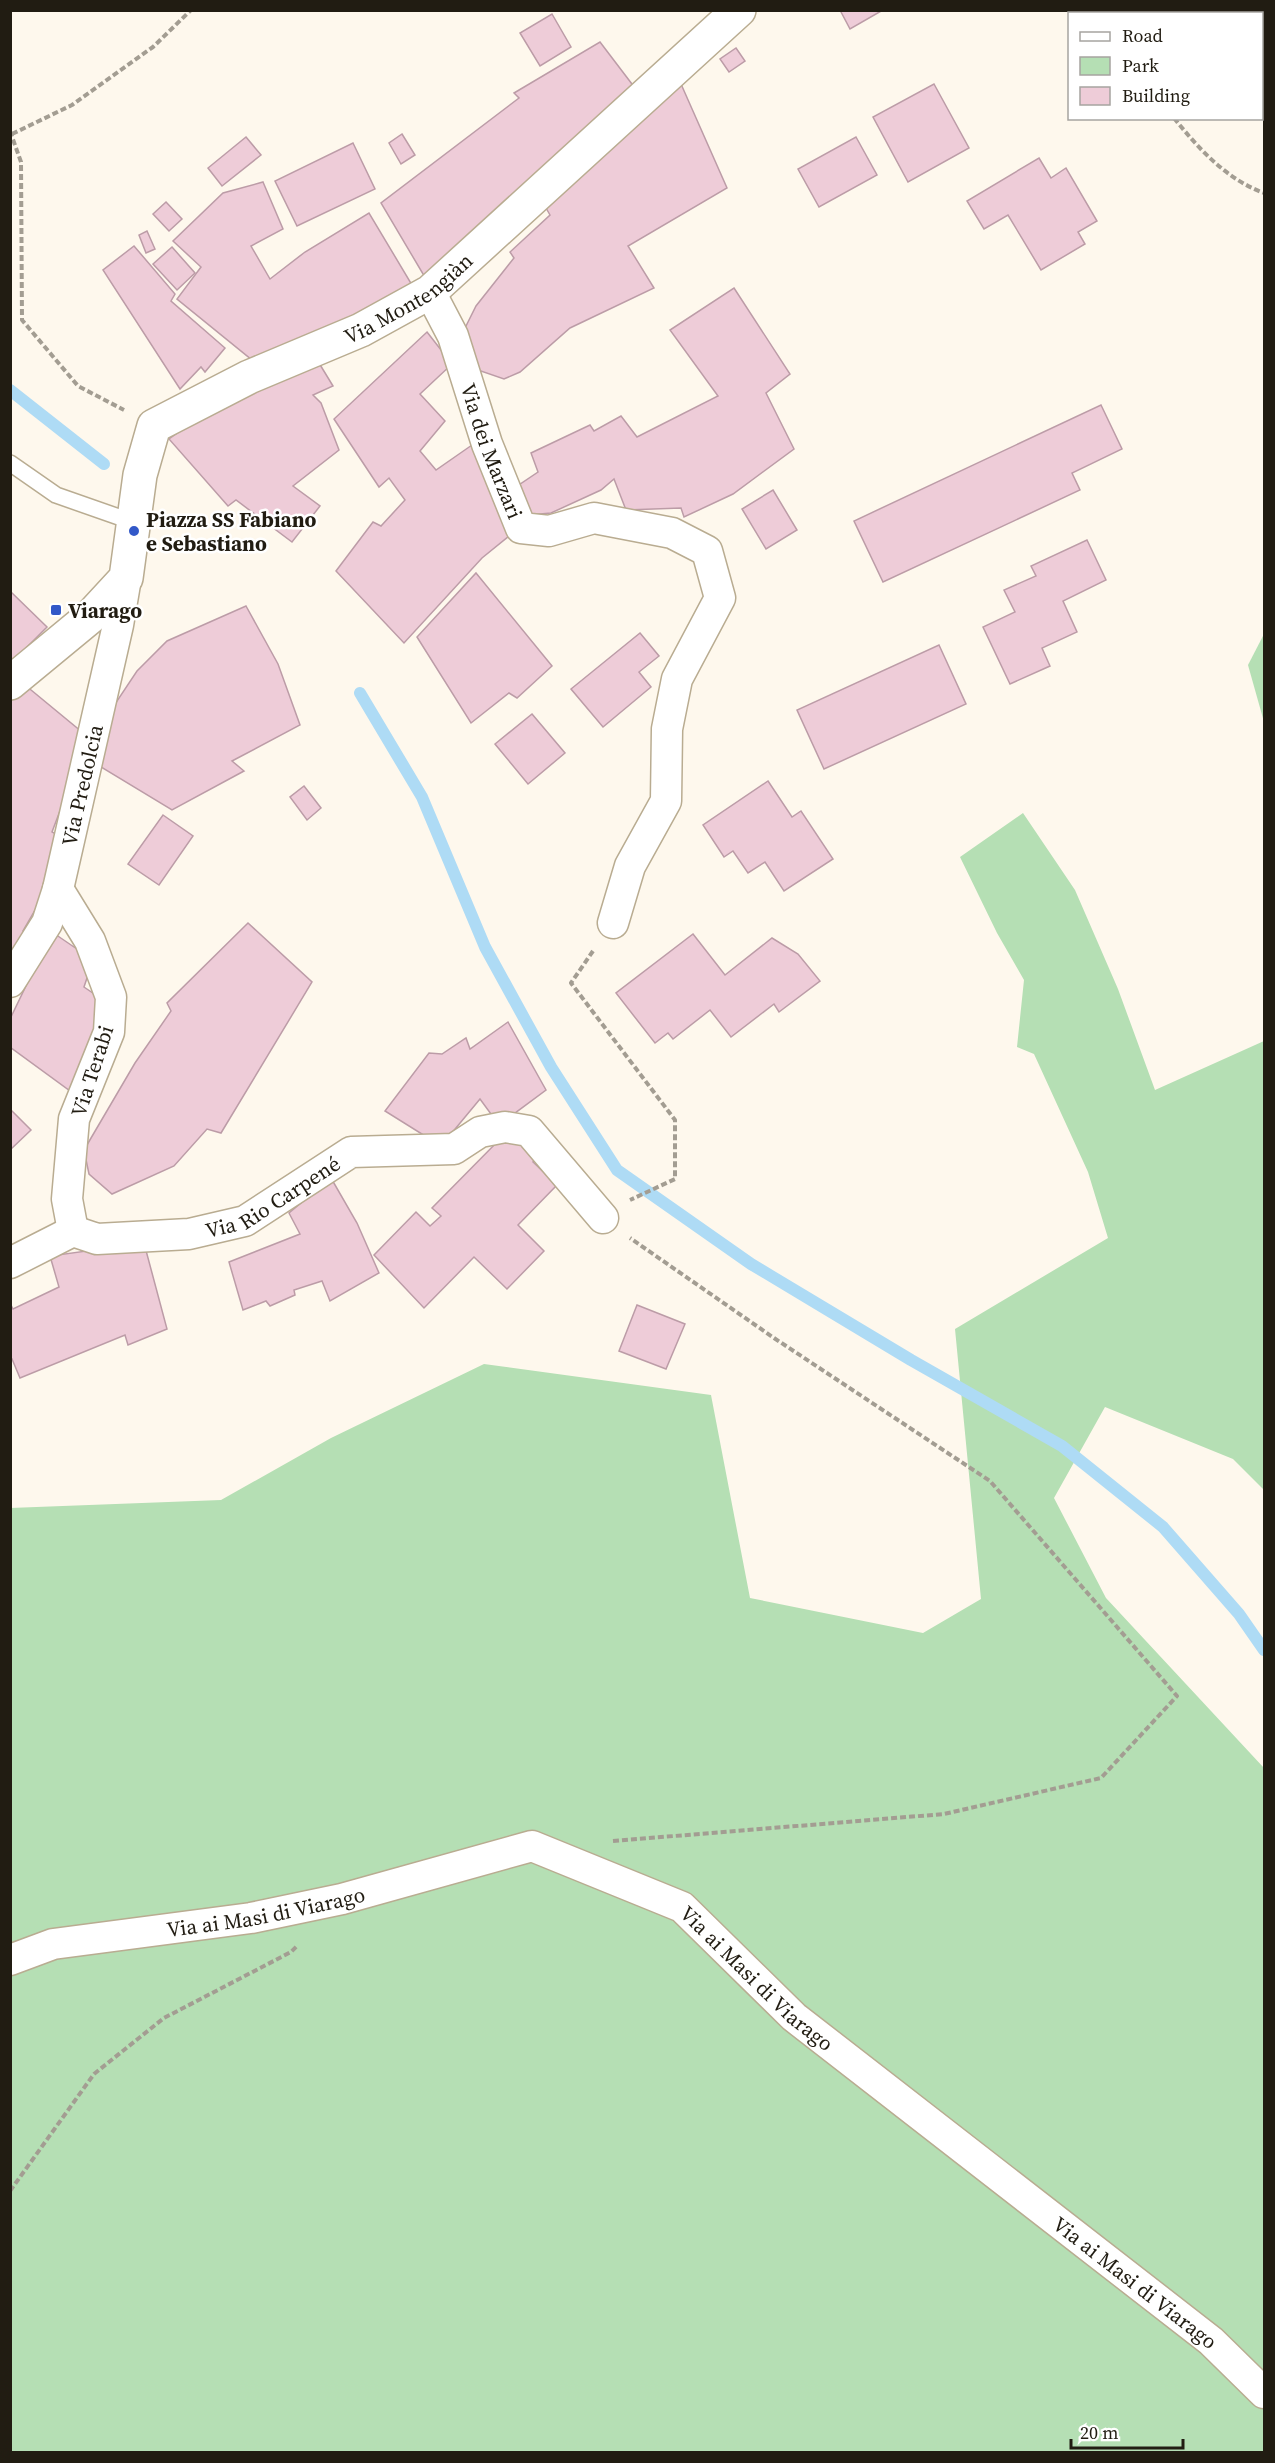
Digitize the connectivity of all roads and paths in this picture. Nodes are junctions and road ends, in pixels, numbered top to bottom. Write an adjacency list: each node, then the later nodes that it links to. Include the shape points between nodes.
1 (191, 10): 4 (path, via 153,47 72,105)
2 (739, 10): 6 (street, Via Montengiàn)
3 (1176, 120): 5 (path, via 1202,154 1250,188)
4 (11, 133): 7 (path, via 21,162 22,320 78,386)
5 (1264, 193)
6 (430, 292): 7 (street, Via Montengiàn, via 361,330 249,377); 13 (street, Via dei Marzari, via 453,336 487,444 521,528 549,531 594,518 672,533 707,551 720,598 677,679 667,729 666,801 630,866)
7 (154, 426): 9 (street, via 140,475)
8 (10, 463): 9 (lane, via 56,495)
9 (133, 522): 10 (street)
10 (126, 578): 11 (street, via 90,617); 12 (street, Via Predolcia)
11 (10, 682)
12 (58, 889): 14 (street, Via Predolcia, via 47,923); 16 (street, Via Terabi, via 90,941 111,997 109,1032 74,1119 68,1199)
13 (613, 923): 15 (path, via 571,983 675,1120 675,1179)
14 (10, 982)
15 (614, 1210): 16 (street, Via Rio Carpené, via 528,1131 505,1127 480,1132 454,1149 351,1152 245,1221 189,1234 97,1239); 18 (path, via 774,1338 990,1481 1177,1696 1101,1778 944,1814)
16 (74, 1231): 17 (street)
17 (10, 1263)
18 (607, 1841)
19 (342, 1899): 20 (street, Via ai Masi di Viarago, via 251,1918 53,1944); 21 (path, via 291,1952 164,2018 94,2074); 22 (street, Via ai Masi di Viarago, via 532,1846 682,1907 794,2018 1211,2341)
20 (10, 1960)
21 (10, 2191)
22 (1264, 2393)

